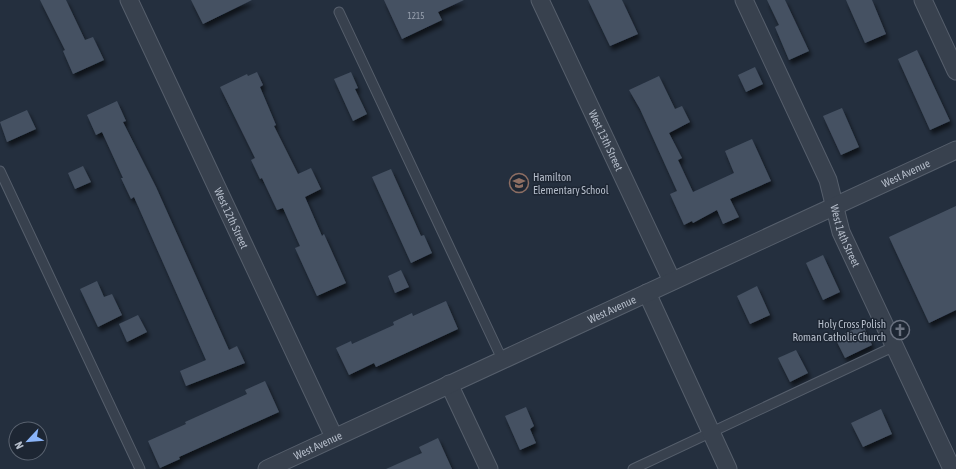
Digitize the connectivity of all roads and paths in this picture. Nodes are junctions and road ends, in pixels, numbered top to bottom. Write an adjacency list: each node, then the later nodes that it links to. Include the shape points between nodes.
1 (129, 0): 16 (street, West 12th Street)
2 (540, 0): 10 (street, West 13th Street)
3 (744, 0): 9 (street, West 14th Street, via 828,180)
4 (923, 0): 6 (street)
5 (339, 12): 13 (lane)
6 (956, 70)
7 (956, 150): 9 (street, West Avenue)
8 (0, 171): 17 (lane)
9 (836, 205): 10 (street, West Avenue); 12 (street, West 14th Street, via 840,232)
10 (672, 281): 11 (street, West Avenue)
11 (647, 293): 13 (street, West Avenue); 15 (street)
12 (895, 346): 15 (lane); 22 (street, West 14th Street)
13 (502, 359): 14 (street, West Avenue)
14 (449, 384): 16 (street, West Avenue); 19 (street)
15 (712, 433): 20 (lane); 21 (street)
16 (334, 437): 18 (street, West Avenue)
17 (140, 469)
18 (267, 469)
19 (489, 469)
20 (633, 469)
21 (728, 469)
22 (952, 469)

